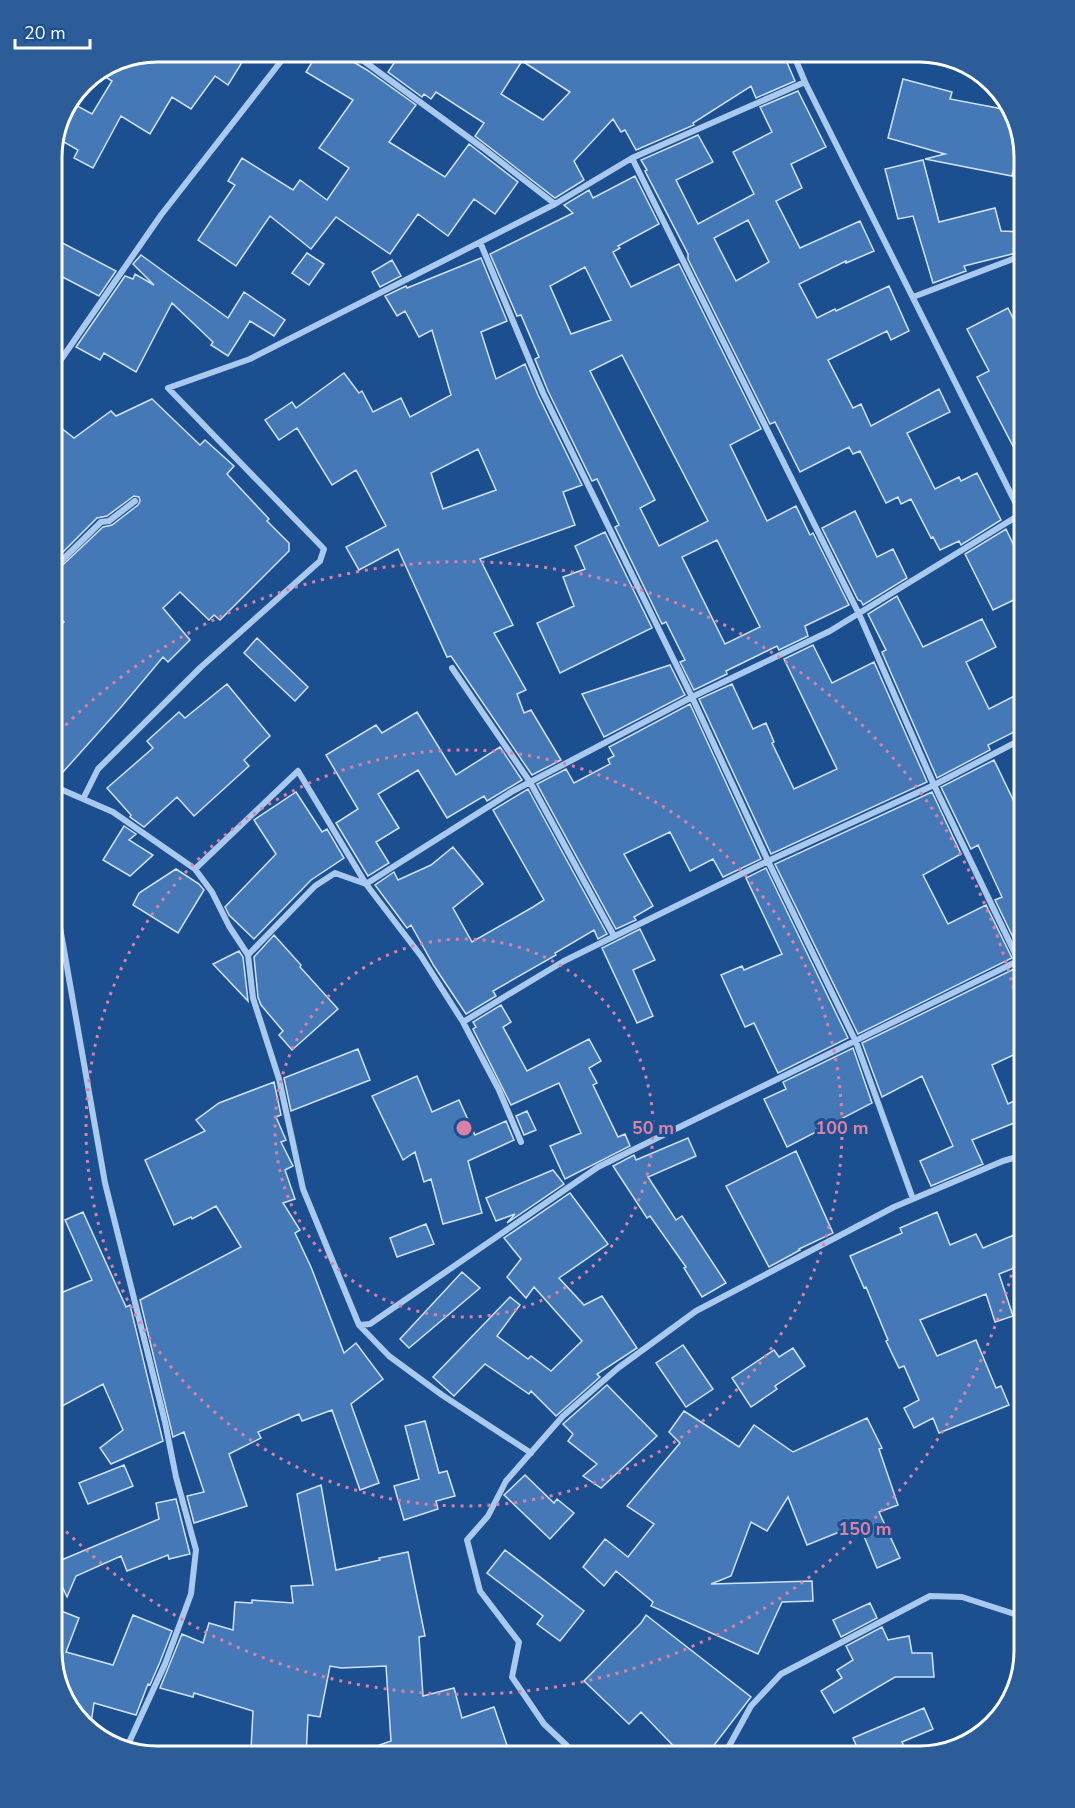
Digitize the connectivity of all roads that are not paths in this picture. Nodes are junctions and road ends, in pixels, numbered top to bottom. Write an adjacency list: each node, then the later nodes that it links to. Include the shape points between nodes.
1 (280, 62): 10 (street, via 161,215)
2 (365, 62): 6 (street)
3 (797, 62): 4 (street)
4 (805, 82): 5 (street); 9 (street)
5 (632, 158): 6 (street); 15 (street)
6 (555, 204): 7 (street)
7 (480, 242): 17 (street, via 543,393); 22 (street, via 250,359 168,388 324,549 320,561 201,667 98,769)
8 (1014, 260): 9 (street)
9 (913, 297): 11 (street)
10 (62, 358)
11 (1014, 497)
12 (135, 501): 14 (street, via 109,521 101,522)
13 (1014, 520): 15 (street)
14 (62, 561)
15 (859, 614): 17 (street); 20 (street)
16 (452, 668): 19 (street)
17 (692, 698): 19 (street); 23 (street)
18 (1014, 743): 20 (street)
19 (530, 782): 25 (street); 26 (street)
20 (934, 785): 23 (street); 28 (street)
21 (62, 790): 22 (street)
22 (83, 799): 24 (street, via 113,812)
23 (768, 861): 26 (street); 32 (street)
24 (195, 869): 25 (street, via 298,771); 29 (street)
25 (366, 884): 29 (street, via 335,873 315,886); 31 (street, via 421,956)
26 (614, 936): 31 (street, via 564,961)
27 (62, 939): 39 (street, via 105,1182 196,1550 190,1594 165,1664)
28 (1014, 946)
29 (248, 955): 36 (street, via 253,998 279,1079 303,1189)
30 (1014, 963): 32 (street)
31 (463, 1022): 33 (street)
32 (856, 1042): 35 (street); 36 (street, via 598,1167 370,1324)
33 (521, 1142)
34 (1014, 1158): 35 (street)
35 (913, 1199): 37 (street, via 696,1311 618,1368 563,1416)
36 (359, 1325): 37 (street, via 389,1356)
37 (531, 1453): 40 (street, via 506,1481 488,1516 467,1540 480,1591 519,1642 512,1677 544,1724)
38 (1014, 1614): 41 (street, via 962,1597 930,1596 781,1674 751,1706)
39 (129, 1742)
40 (567, 1746)
41 (729, 1746)

